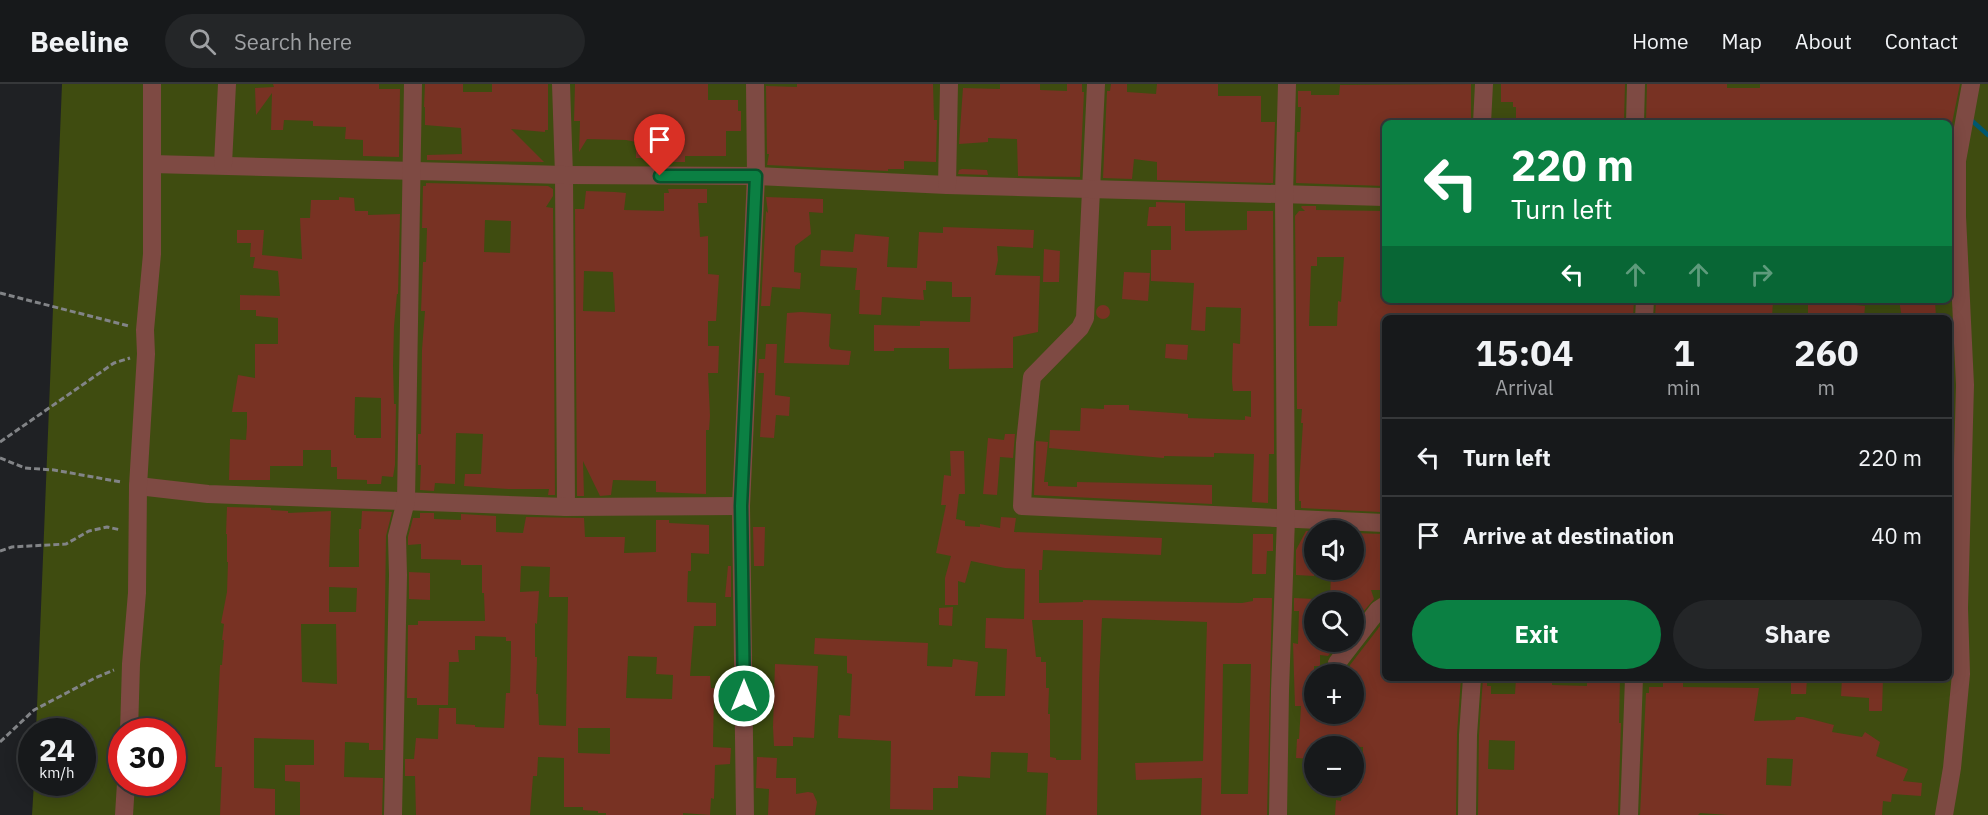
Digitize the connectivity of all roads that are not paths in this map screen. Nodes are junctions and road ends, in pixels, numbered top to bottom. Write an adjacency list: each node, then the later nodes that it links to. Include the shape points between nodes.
1 (152, 84): 14 (street)
2 (227, 84): 15 (street)
3 (413, 84): 16 (street)
4 (561, 84): 17 (street)
5 (755, 84): 18 (street)
6 (949, 84): 19 (street)
7 (1096, 84): 20 (street)
8 (1287, 84): 21 (street)
9 (1484, 84): 12 (street)
10 (1636, 84): 13 (street)
11 (1971, 84): 23 (street, via 1957,161)
12 (1482, 120)
13 (1635, 120)
14 (152, 164): 15 (street); 24 (street, via 152,254)
15 (223, 164): 16 (street)
16 (412, 170): 17 (street); 25 (street)
17 (564, 176): 18 (street); 27 (street)
18 (756, 176): 19 (street); 26 (street)
19 (947, 185): 20 (street)
20 (1092, 188): 21 (street); 28 (street, via 1085,318 1032,377 1022,506)
21 (1284, 194): 22 (street); 28 (street)
22 (1382, 197)
23 (1953, 212): 30 (street, via 1965,385)
24 (138, 486): 25 (street, via 208,494); 35 (street, via 137,593)
25 (406, 501): 27 (street); 38 (street, via 397,536)
26 (741, 506): 27 (street); 39 (street)
27 (566, 507)
28 (1286, 518): 29 (street); 40 (street)
29 (1382, 524)
30 (1954, 542): 43 (street, via 1960,674)
31 (1382, 607): 32 (street)
32 (1336, 663)
33 (1472, 681): 41 (street)
34 (1634, 681): 42 (street)
35 (129, 718)
36 (125, 796): 37 (street)
37 (124, 815)
38 (393, 815)
39 (745, 815)
40 (1278, 815)
41 (1467, 815)
42 (1629, 815)
43 (1944, 815)

